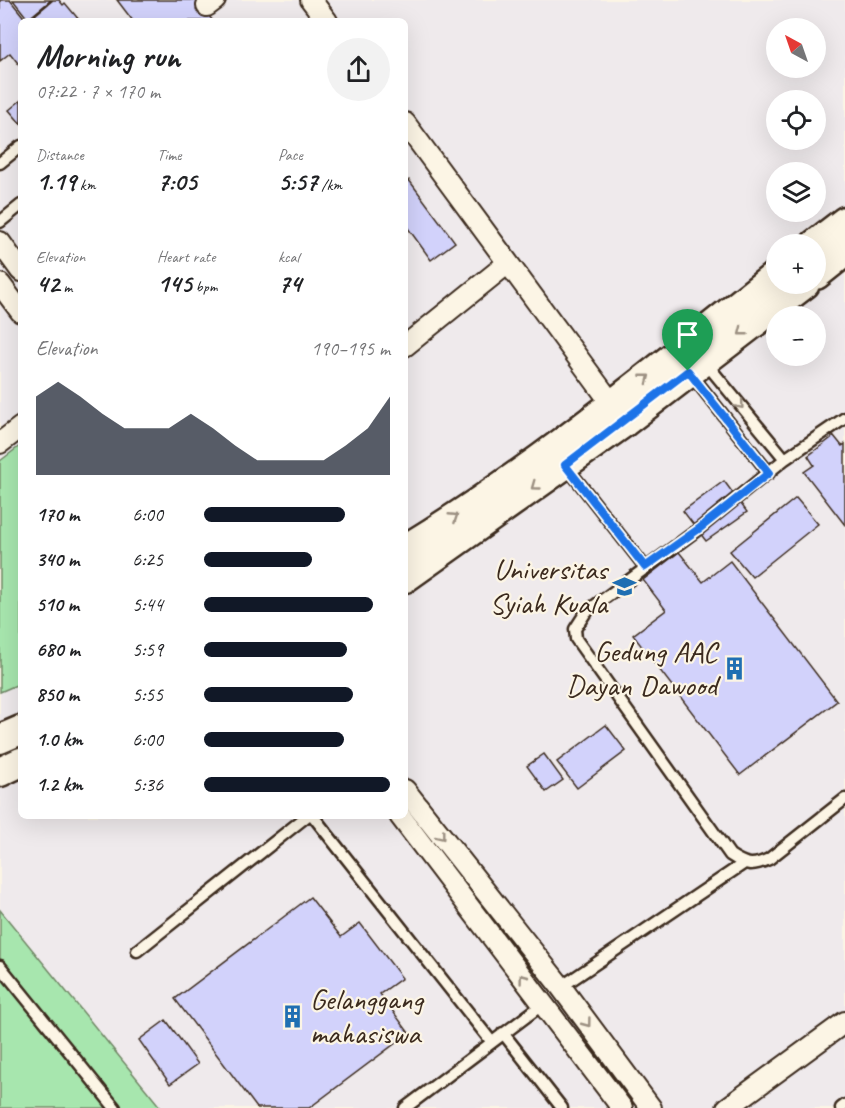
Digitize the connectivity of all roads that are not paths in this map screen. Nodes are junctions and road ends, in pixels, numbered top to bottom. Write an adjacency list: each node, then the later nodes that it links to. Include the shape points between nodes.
1 (311, 0): 2 (street)
2 (325, 18)
3 (408, 127): 12 (street)
4 (18, 149): 5 (lane)
5 (0, 163)
6 (18, 207): 8 (lane)
7 (845, 220): 9 (main road)
8 (0, 222)
9 (826, 235)
10 (0, 242): 13 (street)
11 (845, 252): 14 (main road)
12 (508, 263): 19 (street); 21 (street)
13 (18, 267)
14 (826, 267)
15 (0, 284): 18 (street)
16 (766, 284): 20 (main road)
17 (789, 294): 20 (main road, one-way to 20)
18 (18, 308)
19 (408, 344)
20 (689, 358): 21 (main road, one-way to 20); 25 (lane, one-way to 25); 26 (main road); 27 (lane)
21 (612, 404): 28 (main road, one-way to 21)
22 (845, 418): 25 (lane)
23 (18, 429): 24 (street)
24 (0, 443)
25 (785, 459): 27 (lane)
26 (565, 465): 29 (lane); 30 (main road, one-way to 30)
27 (769, 473): 29 (lane)
28 (408, 547)
29 (645, 567): 40 (lane, via 586,612 574,630 576,639 730,855)
30 (408, 576)
31 (18, 731): 32 (main road)
32 (0, 739)
33 (18, 763): 34 (main road)
34 (0, 772)
35 (408, 794): 43 (street, one-way to 43)
36 (845, 799): 40 (lane, via 769,860 754,866)
37 (303, 819): 41 (lane)
38 (315, 819): 47 (lane)
39 (402, 819): 44 (street, one-way to 39)
40 (743, 864): 43 (lane)
41 (136, 951)
42 (0, 966): 49 (lane)
43 (561, 987): 53 (street, one-way to 53)
44 (543, 1004): 46 (lane); 52 (street)
45 (845, 1022): 54 (street)
46 (503, 1033): 47 (lane); 51 (lane)
47 (491, 1041): 50 (lane)
48 (845, 1105): 55 (lane)
49 (115, 1108)
50 (405, 1108)
51 (562, 1108)
52 (622, 1108)
53 (651, 1108)
54 (727, 1108)
55 (841, 1108)

